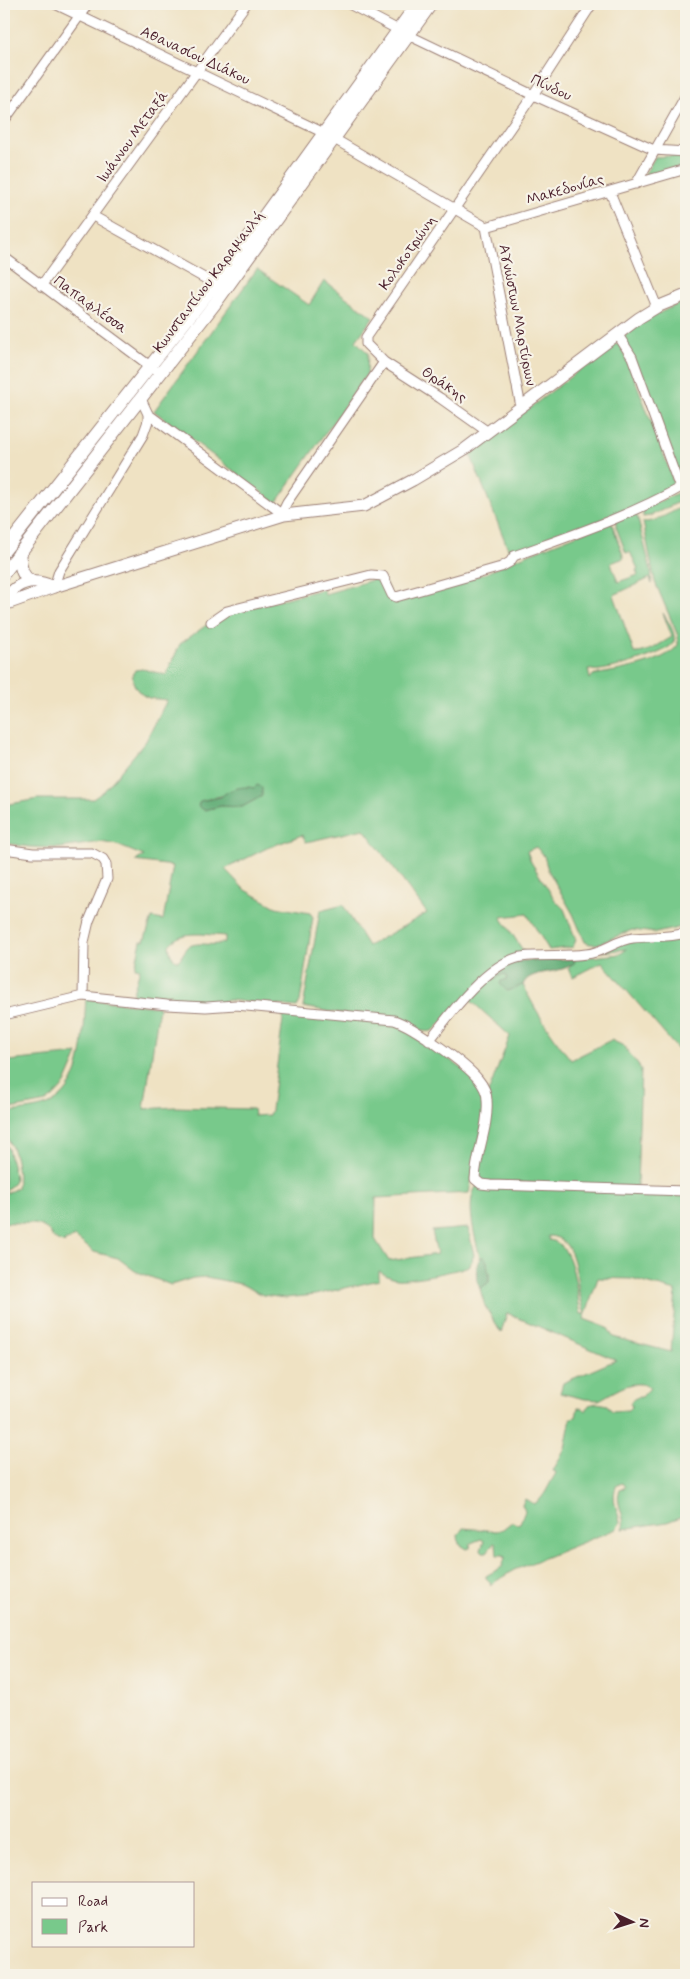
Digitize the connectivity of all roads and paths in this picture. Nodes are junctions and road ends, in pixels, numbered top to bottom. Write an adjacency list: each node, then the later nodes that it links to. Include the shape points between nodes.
1 (55, 4): 8 (street, Αθανασίου Διάκου)
2 (88, 4): 8 (street)
3 (246, 4): 10 (street, Ιωάννου Μεταξά)
4 (349, 4): 9 (street, Πίνδου)
5 (417, 4): 9 (main road, Κωνσταντίνου Καραμανλή)
6 (431, 4): 9 (main road, Κωνσταντίνου Καραμανλή)
7 (592, 4): 11 (street, Κολοκοτρώνη)
8 (79, 15): 10 (street, Αθανασίου Διάκου); 13 (street)
9 (403, 32): 11 (street, Πίνδου); 14 (main road, Κωνσταντίνου Καραμανλή)
10 (197, 72): 14 (street, Αθανασίου Διάκου); 21 (street, Ιωάννου Μεταξά)
11 (533, 95): 15 (street, Πίνδου); 20 (street, Κολοκοτρώνη)
12 (686, 95): 15 (street)
13 (4, 121)
14 (330, 135): 20 (street, Αθανασίου Διάκου); 24 (main road, Κωνσταντίνου Καραμανλή); 30 (main road, Κωνσταντίνου Καραμανλή, via 217,301)
15 (654, 150): 16 (street, Πίνδου); 18 (street)
16 (686, 152)
17 (686, 169): 18 (street, Μακεδονίας)
18 (636, 184): 19 (street, Μακεδονίας)
19 (610, 192): 22 (street, Μακεδονίας); 27 (street)
20 (454, 210): 22 (street); 29 (street, Κολοκοτρώνη, via 365,340)
21 (93, 216): 24 (street); 25 (street, Ιωάννου Μεταξά)
22 (486, 227): 32 (street, Αγνώστων Μαρτύρων)
23 (4, 257): 25 (street, Παπαφλέσσα)
24 (215, 284): 30 (main road, Κωνσταντίνου Καραμανλή)
25 (41, 286): 30 (street, Παπαφλέσσα)
26 (686, 295): 27 (street)
27 (658, 307): 28 (street)
28 (618, 335): 32 (street); 35 (street, via 632,357 677,480)
29 (384, 362): 34 (street, Θράκης); 36 (street, via 287,502)
30 (155, 370): 31 (main road, Κωνσταντίνου Καραμανλή); 37 (main road, Κωνσταντίνου Καραμανλή)
31 (141, 399): 33 (street); 38 (main road, Κωνσταντίνου Καραμανλή)
32 (521, 408): 34 (street)
33 (148, 414): 36 (street); 41 (street, via 144,435 59,571)
34 (488, 432): 36 (street, via 364,506)
35 (685, 486): 43 (street, via 639,508 514,556 501,567 443,584 396,597 383,576 371,576 226,611)
36 (284, 515): 41 (street)
37 (4, 551)
38 (19, 553): 39 (main road, Κωνσταντίνου Καραμανλή); 40 (main road, via 22,573)
39 (4, 573)
40 (31, 581): 41 (street, via 42,581); 42 (street, via 13,591)
41 (54, 587): 42 (street)
42 (4, 604)
43 (211, 622)
44 (4, 849): 46 (street, via 92,854 98,855 106,864 108,879 89,920 84,942)
45 (686, 933): 48 (street, via 662,938 632,938 588,954 510,960 454,1007)
46 (83, 996): 47 (street); 48 (street, via 167,1005 206,1007 226,1004 388,1019 406,1025)
47 (4, 1014)
48 (429, 1041): 49 (street, via 478,1078 486,1093 486,1117 476,1164 476,1182)
49 (686, 1191)

